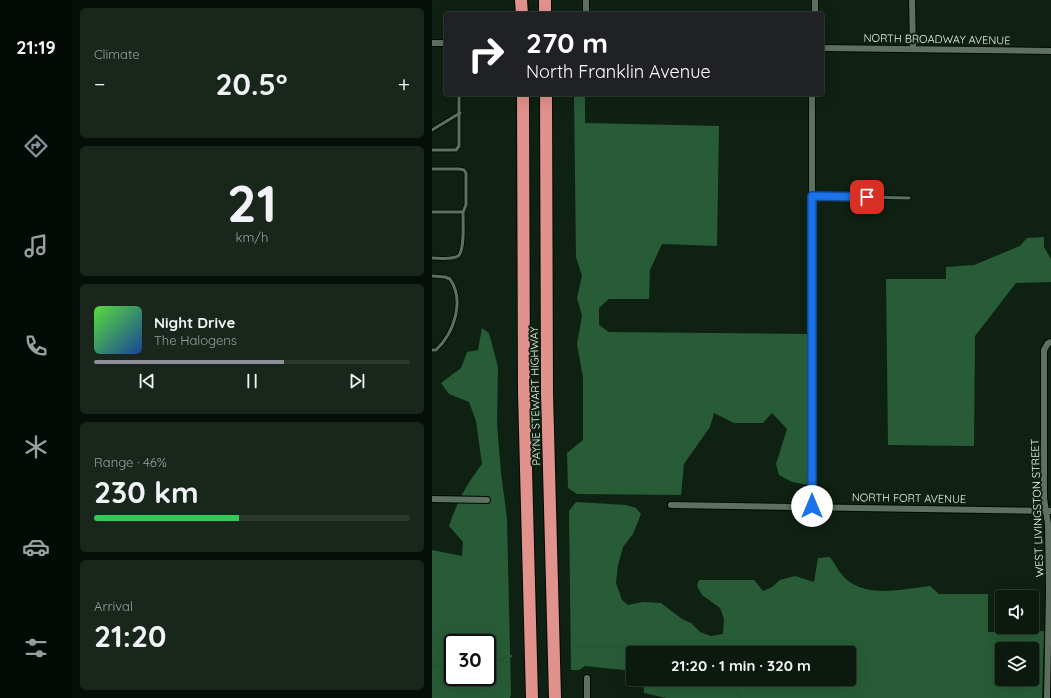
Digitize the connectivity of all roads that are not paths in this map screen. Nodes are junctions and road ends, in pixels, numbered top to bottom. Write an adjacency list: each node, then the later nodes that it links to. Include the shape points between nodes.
1 (521, 0): 6 (highway)
2 (545, 0): 7 (highway)
3 (586, 0): 8 (street)
4 (815, 0): 9 (street)
5 (912, 0): 13 (street)
6 (522, 12)
7 (545, 12)
8 (586, 12)
9 (815, 12)
10 (432, 43): 11 (street)
11 (444, 43)
12 (824, 48): 13 (street, NORTH BROADWAY AVENUE)
13 (912, 48): 14 (street, NORTH BROADWAY AVENUE)
14 (1051, 51)
15 (459, 96): 19 (lane)
16 (523, 96): 37 (highway, PAYNE STEWART HIGHWAY, via 524,392)
17 (546, 96): 36 (highway, PAYNE STEWART HIGHWAY, via 547,393)
18 (812, 96): 23 (street)
19 (460, 113): 20 (lane); 21 (lane, via 458,149)
20 (432, 130)
21 (432, 150)
22 (432, 169): 26 (lane, via 464,170 466,205)
23 (812, 196): 24 (lane); 34 (street)
24 (909, 198)
25 (432, 212): 26 (lane)
26 (463, 212): 27 (lane, via 461,252 454,257)
27 (432, 258)
28 (432, 276): 30 (lane, via 450,280 456,290 458,301 450,329 441,345)
29 (1050, 342): 35 (street, WEST LIVINGSTON STREET, via 1044,350)
30 (432, 350)
31 (432, 500): 32 (street)
32 (487, 500)
33 (671, 505): 34 (street, NORTH FORT AVENUE)
34 (812, 506): 35 (street, NORTH FORT AVENUE)
35 (1048, 510): 44 (street, WEST LIVINGSTON STREET)
36 (554, 644): 41 (highway, PAYNE STEWART HIGHWAY); 42 (highway)
37 (532, 654): 39 (highway); 40 (highway, PAYNE STEWART HIGHWAY)
38 (587, 678): 43 (street)
39 (526, 698)
40 (532, 698)
41 (555, 698)
42 (563, 698)
43 (587, 698)
44 (1047, 698)

